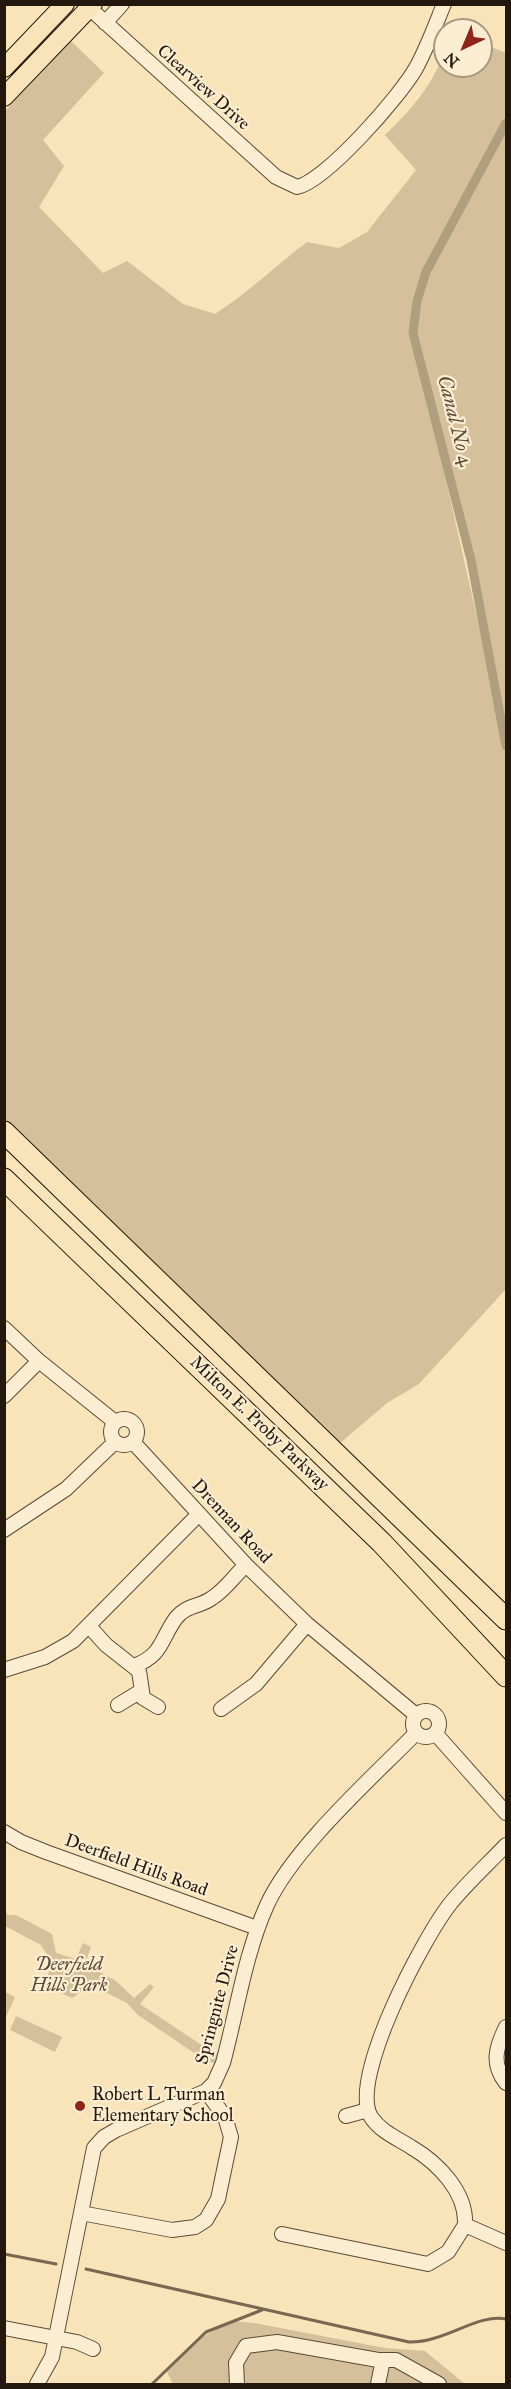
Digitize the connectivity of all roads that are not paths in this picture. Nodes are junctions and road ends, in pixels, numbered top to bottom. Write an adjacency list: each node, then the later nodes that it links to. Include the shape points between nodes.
1 (65, 4): 6 (main road)
2 (122, 4): 5 (street)
3 (444, 4): 5 (street, Clearview Drive, via 416,69 399,95 321,176 297,187 276,177)
4 (89, 6): 5 (street, Clearview Drive); 7 (main road)
5 (105, 23)
6 (4, 68)
7 (4, 97)
8 (4, 1132): 19 (highway, Milton E. Proby Parkway)
9 (4, 1179): 24 (highway, Milton E. Proby Parkway, via 382,1543)
10 (4, 1328): 11 (street)
11 (39, 1361): 12 (street); 13 (street)
12 (4, 1396)
13 (116, 1422): 14 (street, via 111,1430); 15 (street, via 124,1419 135,1425 137,1434)
14 (115, 1442): 15 (street); 17 (street, via 66,1489)
15 (133, 1442): 16 (street, Drennan Road)
16 (199, 1514): 18 (street, Drennan Road); 21 (street)
17 (4, 1530)
18 (246, 1565): 20 (street, Drennan Road); 22 (street, via 212,1599 185,1609 161,1647 147,1661)
19 (507, 1619)
20 (307, 1624): 28 (street, via 256,1684); 29 (street, Drennan Road)
21 (88, 1626): 22 (street); 23 (street, via 60,1649)
22 (134, 1666): 25 (street)
23 (4, 1671)
24 (507, 1676)
25 (141, 1691): 26 (street); 27 (street, via 143,1698)
26 (118, 1705)
27 (158, 1707)
28 (221, 1709)
29 (416, 1715): 30 (street); 31 (street, via 424,1711 433,1713 438,1720)
30 (416, 1733): 31 (street, via 423,1737); 35 (street, Springnite Drive, via 295,1861 276,1888)
31 (435, 1733): 32 (street)
32 (507, 1813)
33 (4, 1832): 35 (street, Deerfield Hills Road, via 46,1852)
34 (507, 1845): 39 (street, via 443,1914 385,2020 367,2092)
35 (257, 1928): 38 (street, Springnite Drive, via 223,2063)
36 (507, 2027): 37 (street, via 496,2055 497,2067)
37 (507, 2084)
38 (206, 2091): 41 (street, Springnite Drive, via 116,2130 98,2142 90,2158); 41 (street, via 225,2117 231,2137 218,2199 206,2220 172,2230)
39 (368, 2110): 40 (street); 42 (street, via 378,2126 423,2155 455,2187 466,2211)
40 (346, 2116)
41 (81, 2212): 46 (street, Springnite Drive)
42 (465, 2225): 43 (street, via 448,2252 428,2264); 44 (street)
43 (282, 2234)
44 (507, 2243)
45 (4, 2328): 46 (street)
46 (56, 2339): 47 (street); 49 (street, Springnite Drive, via 47,2370)
47 (93, 2349)
48 (382, 2360): 50 (street, via 277,2342 246,2346 236,2363); 51 (street); 52 (street, via 402,2363)
49 (37, 2385)
50 (237, 2385)
51 (378, 2385)
52 (439, 2385)

